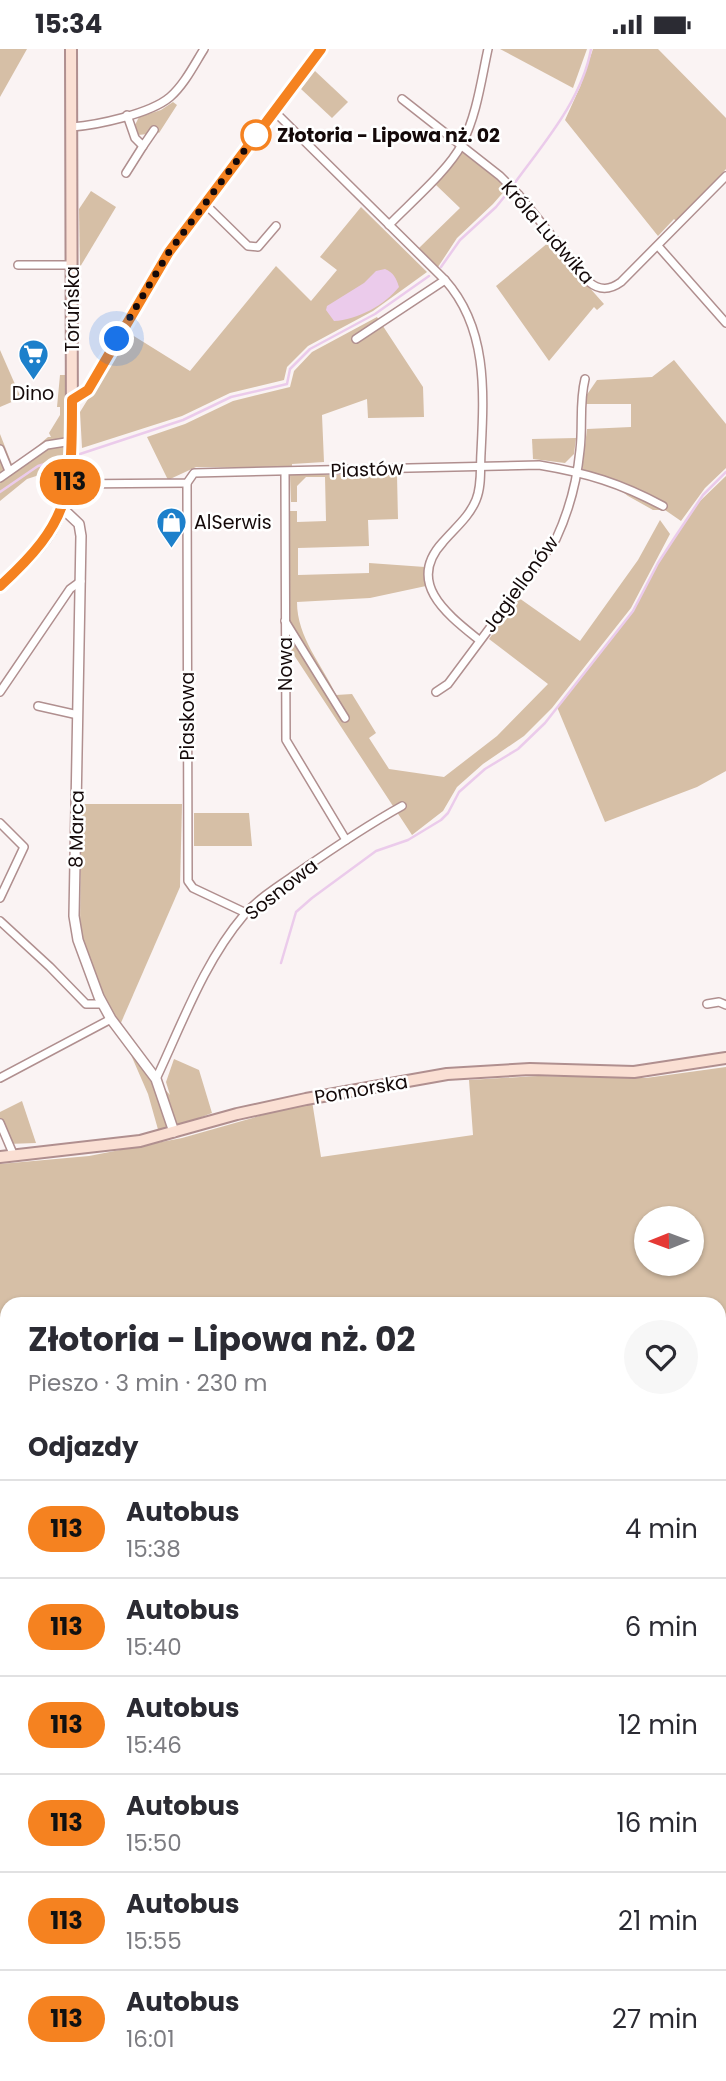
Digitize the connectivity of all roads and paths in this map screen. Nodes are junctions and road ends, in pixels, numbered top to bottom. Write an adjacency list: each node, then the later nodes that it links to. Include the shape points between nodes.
1 (71, 49): 8 (main road, Toruńska)
2 (204, 49): 7 (street, via 168,99)
3 (321, 49): 6 (street)
4 (488, 49): 10 (street, via 478,99)
5 (402, 99): 10 (street, Króla Ludwika)
6 (274, 111): 14 (street); 15 (street)
7 (127, 115): 8 (street); 11 (street, via 135,138)
8 (72, 127): 19 (main road, Toruńska)
9 (154, 130): 11 (street)
10 (461, 145): 15 (street); 17 (street, Króla Ludwika, via 517,194 595,286 614,287)
11 (144, 146): 12 (street)
12 (126, 173)
13 (724, 182): 17 (street, Króla Ludwika)
14 (204, 202): 16 (street, via 248,246 258,247); 24 (street, via 169,252 88,390)
15 (389, 225): 20 (street)
16 (276, 226)
17 (657, 246): 21 (street)
18 (18, 265): 19 (street)
19 (71, 265): 24 (main road, Toruńska)
20 (445, 280): 22 (street); 27 (street, via 464,303 481,355)
21 (726, 323)
22 (356, 339)
23 (585, 379): 29 (street, Jagiellonów)
24 (72, 400): 25 (main road, Toruńska)
25 (72, 441): 28 (street, via 47,445); 33 (main road, Toruńska)
26 (0, 449): 28 (street)
27 (481, 466): 29 (street, Piastów, via 539,465); 30 (street, Piastów); 39 (street, via 476,501 436,551 429,567 431,592 438,604)
28 (9, 471): 31 (street)
29 (576, 471): 34 (street, Piastów, via 627,487); 39 (street, Jagiellonów, via 570,505 556,539)
30 (285, 472): 32 (street, Piastów, via 194,473); 38 (street, Nowa)
31 (0, 478)
32 (187, 483): 33 (street, Piastów); 49 (street, Piaskowa, via 188,881 193,888)
33 (70, 484): 35 (main road, Toruńska)
34 (663, 506)
35 (62, 508): 36 (street, 8 Marca, via 80,526); 37 (main road, Toruńska, via 42,544)
36 (81, 581): 40 (street); 43 (street, 8 Marca)
37 (0, 586)
38 (285, 621): 44 (street); 47 (street, Nowa, via 286,740)
39 (479, 640): 41 (street, Jagiellonów, via 448,684)
40 (0, 692)
41 (436, 692)
42 (38, 706): 43 (street)
43 (78, 715): 51 (street, 8 Marca, via 74,916)
44 (345, 718)
45 (401, 806): 47 (street, Sosnowa)
46 (0, 823): 48 (street, via 24,847)
47 (346, 840): 49 (street, Sosnowa)
48 (0, 898)
49 (246, 913): 57 (street, Sosnowa, via 209,968)
50 (0, 922): 51 (street, via 86,1005)
51 (102, 1004): 54 (street, 8 Marca)
52 (706, 1004): 53 (street)
53 (726, 1005)
54 (111, 1019): 56 (street); 57 (street, 8 Marca)
55 (726, 1058): 59 (main road, Pomorska, via 634,1072 521,1069 447,1074 306,1099)
56 (0, 1078)
57 (156, 1079): 59 (street, 8 Marca)
58 (0, 1123): 60 (street)
59 (174, 1132): 60 (main road, Pomorska, via 116,1145)
60 (14, 1156): 61 (main road, Pomorska)
61 (0, 1157)

